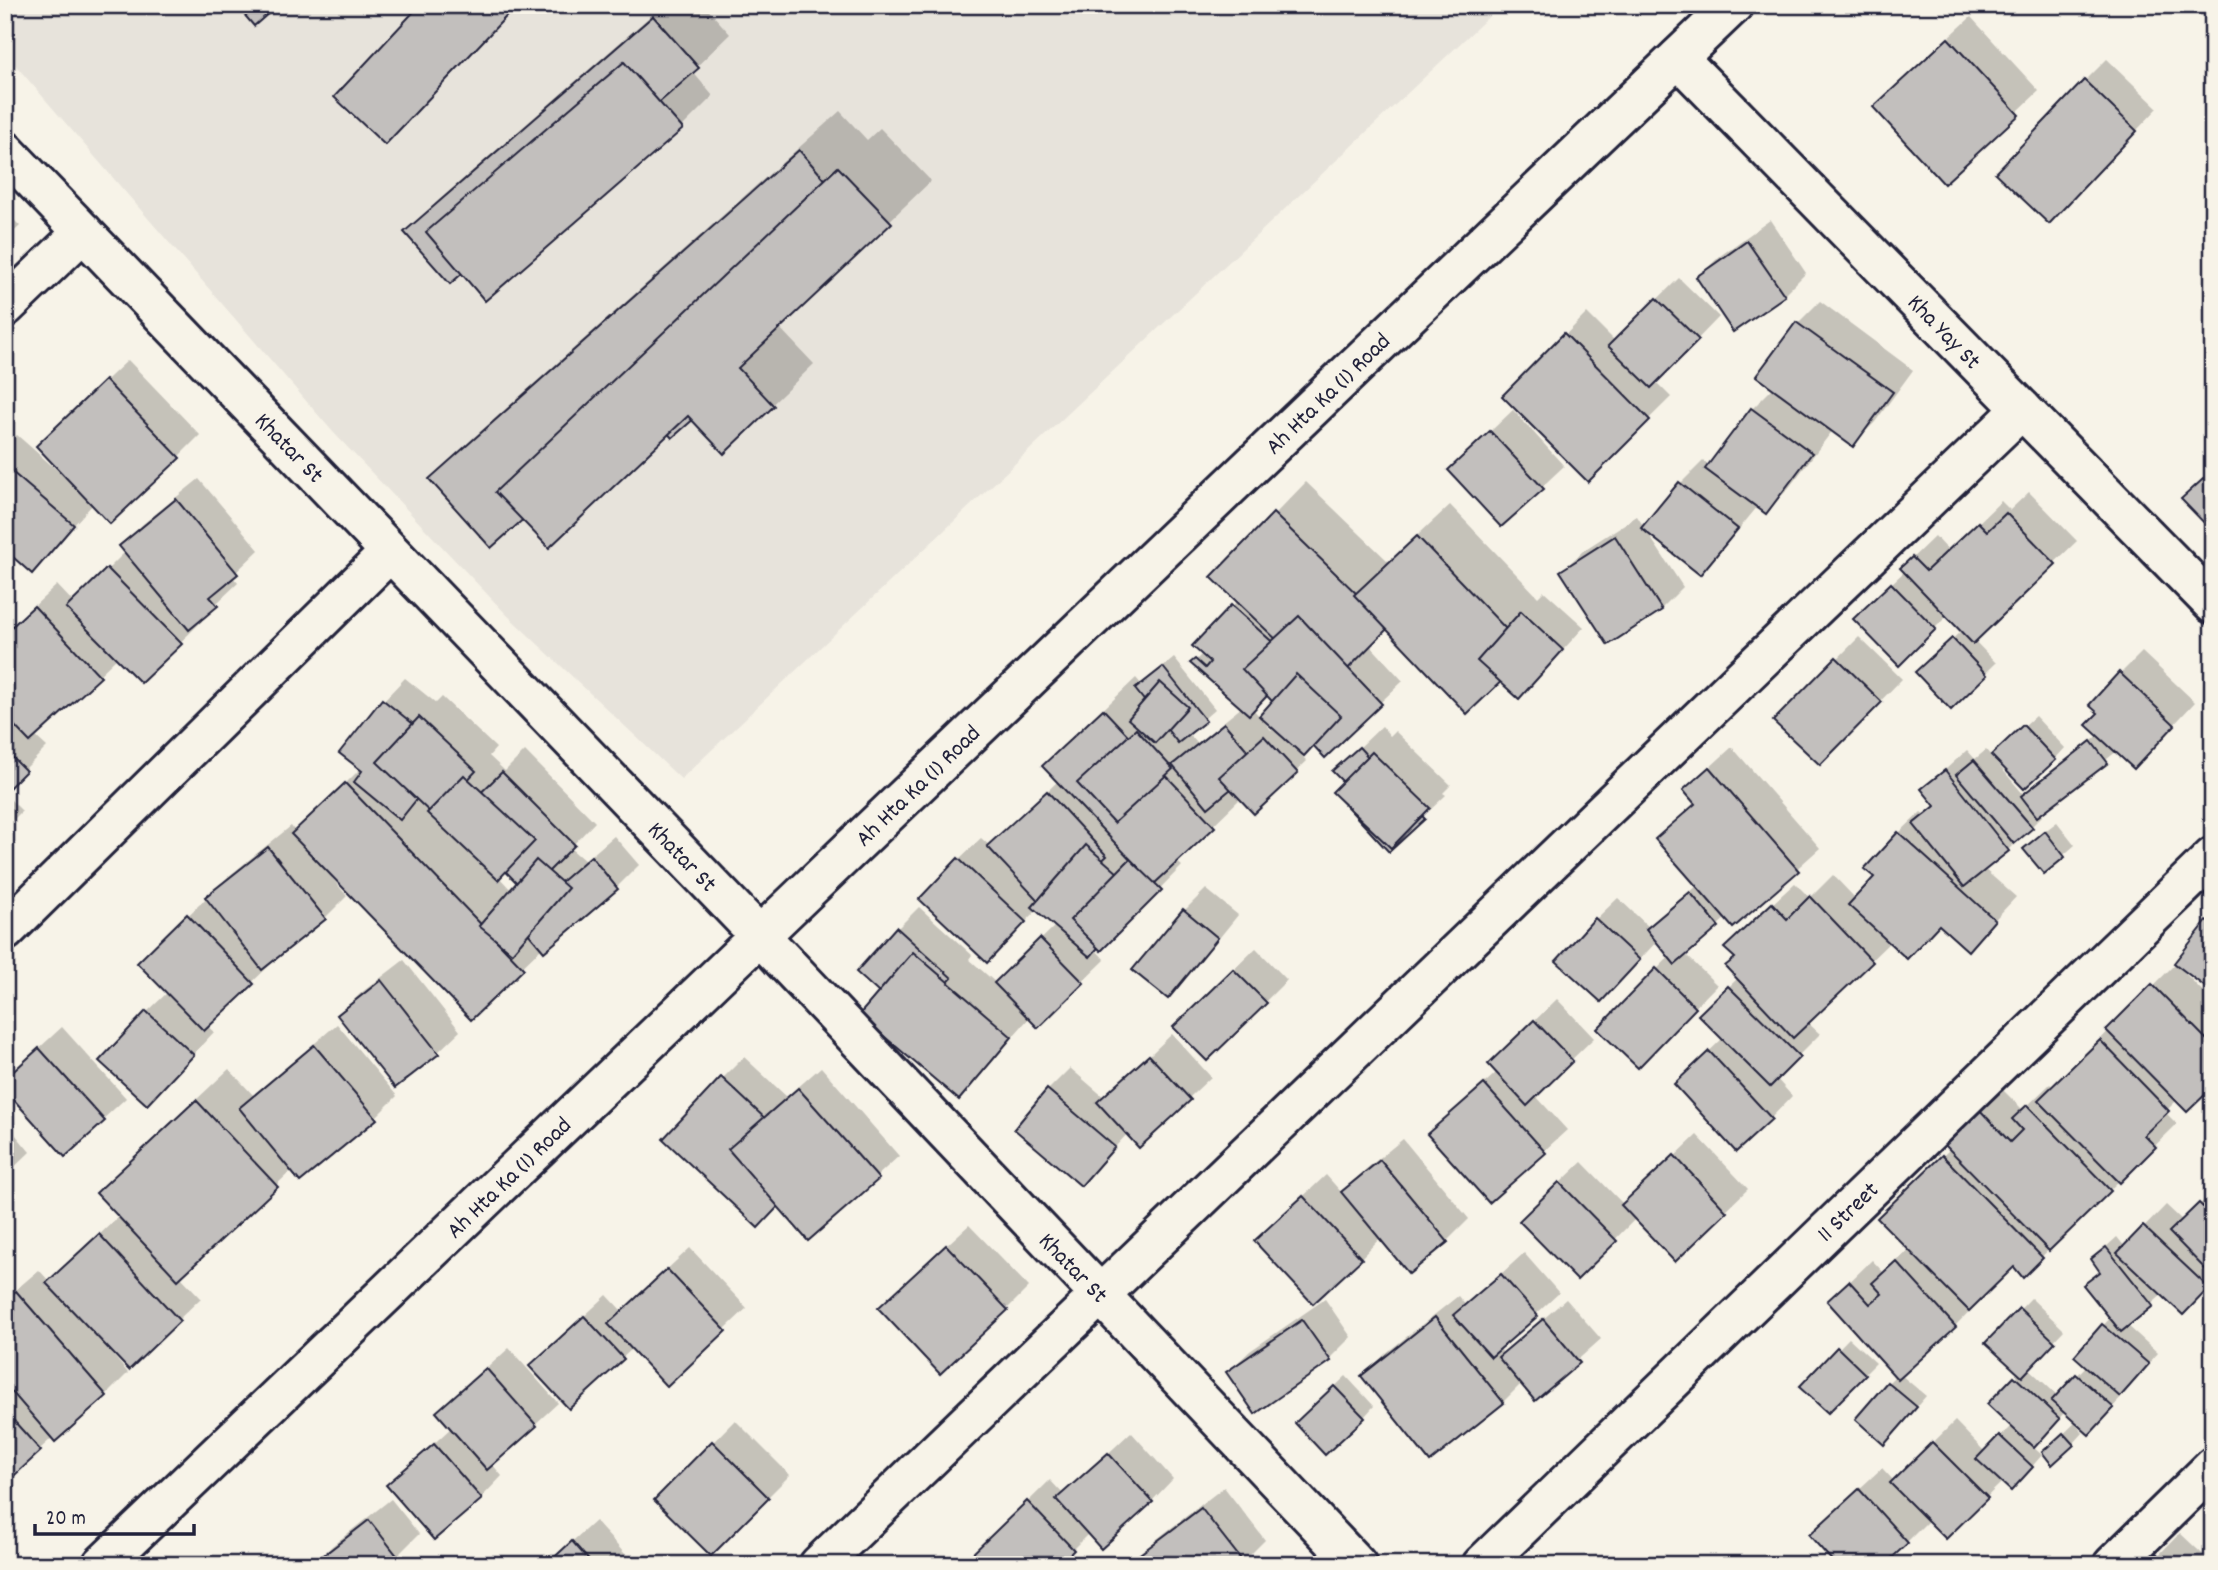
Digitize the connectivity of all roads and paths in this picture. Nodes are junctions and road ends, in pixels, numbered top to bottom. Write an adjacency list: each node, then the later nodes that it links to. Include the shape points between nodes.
1 (1733, 5): 2 (street, Ah Hta Ka (1) Road)
2 (1678, 58): 6 (street, Kha Yay St); 11 (street, Ah Hta Ka (1) Road)
3 (5, 151): 4 (street, Khatar St)
4 (83, 232): 5 (street); 7 (street, Khatar St)
5 (5, 307)
6 (2022, 409): 8 (street, Kha Yay St); 12 (street)
7 (390, 552): 10 (street); 11 (street, Khatar St)
8 (2213, 604)
9 (2213, 857): 17 (street, 11 Street)
10 (5, 931)
11 (760, 936): 12 (street, Khatar St); 14 (street, Ah Hta Ka (1) Road)
12 (1100, 1294): 15 (street); 16 (street, Khatar St)
13 (2213, 1467): 18 (street)
14 (102, 1565)
15 (819, 1565)
16 (1357, 1565)
17 (1482, 1565)
18 (2113, 1565)

